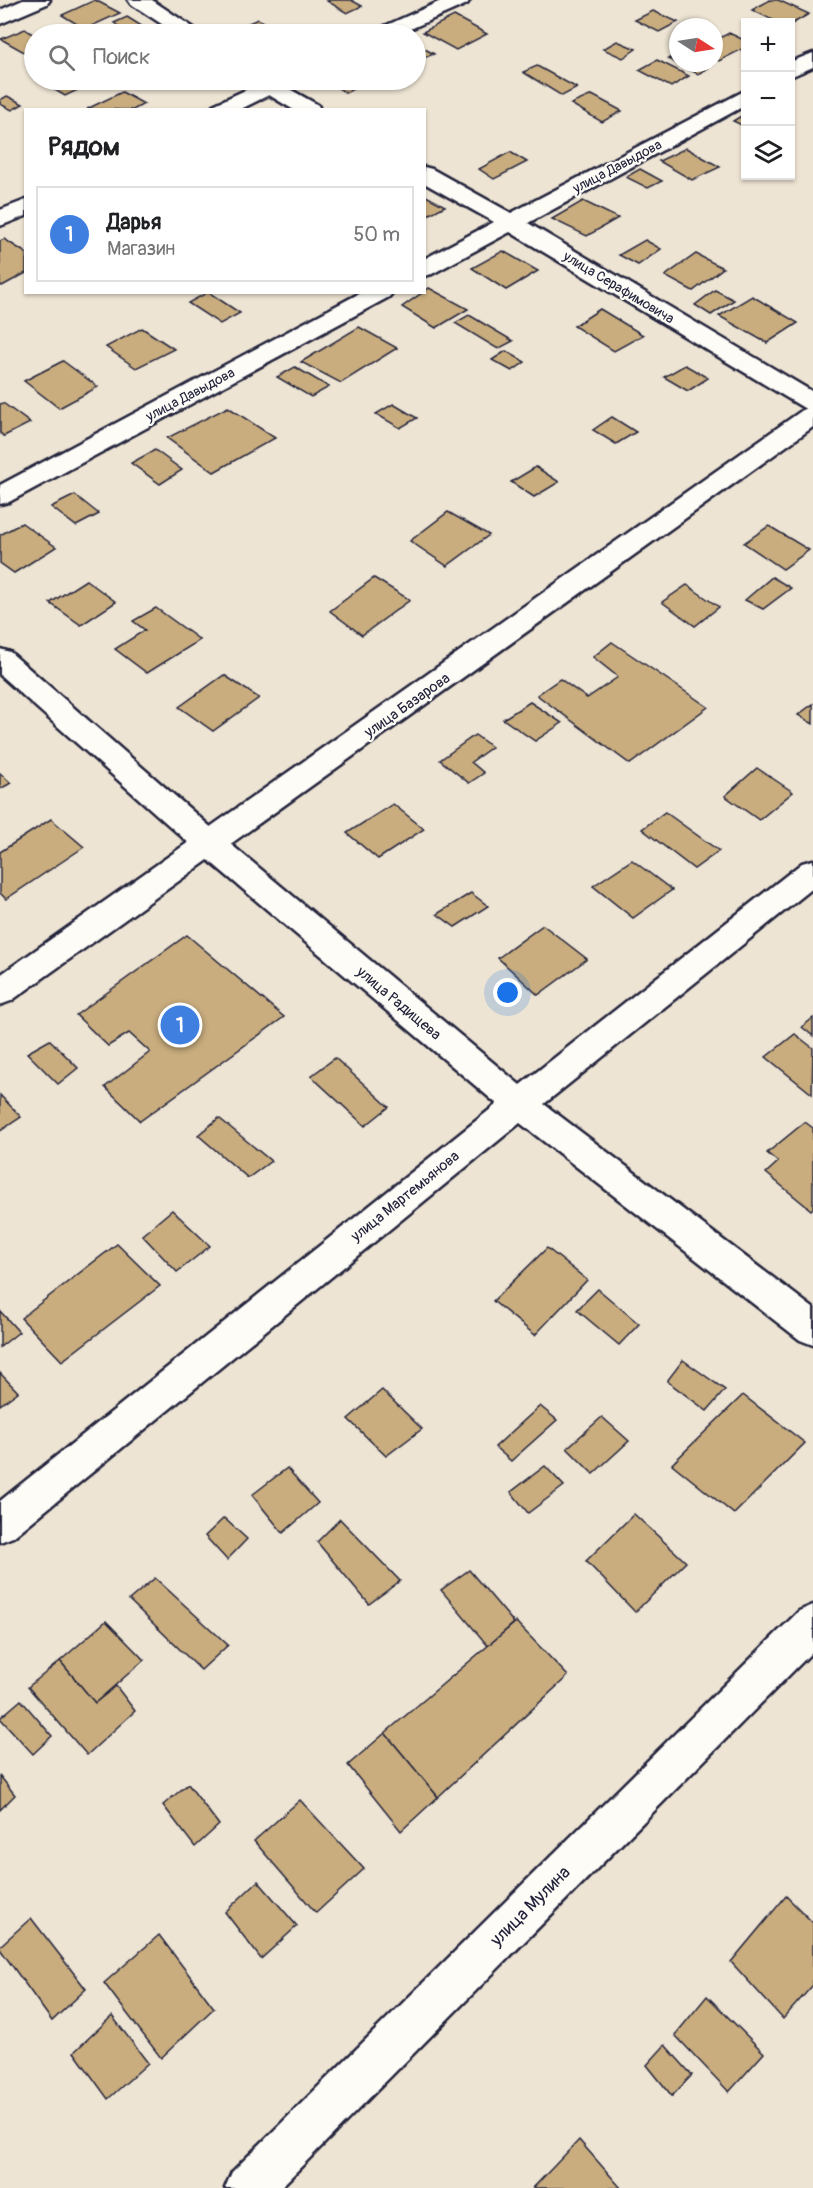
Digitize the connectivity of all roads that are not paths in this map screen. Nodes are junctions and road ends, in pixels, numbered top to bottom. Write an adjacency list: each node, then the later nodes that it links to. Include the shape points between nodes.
1 (40, 0): 4 (street)
2 (138, 0): 5 (street)
3 (460, 0): 6 (street)
4 (0, 18)
5 (175, 24)
6 (406, 24)
7 (813, 59): 8 (street)
8 (795, 68)
9 (256, 90): 12 (street)
10 (281, 90): 13 (street)
11 (741, 99): 17 (street, улица Давыдова)
12 (224, 108)
13 (307, 108)
14 (426, 175): 17 (street, улица Серафимовича)
15 (24, 208): 16 (street)
16 (0, 219)
17 (512, 223): 18 (street, улица Давыдова); 20 (street, улица Серафимовича)
18 (426, 268)
19 (377, 294): 22 (street, улица Давыдова)
20 (813, 403)
21 (813, 415): 24 (street, улица Базарова)
22 (0, 496)
23 (0, 659): 24 (street, улица Радищева)
24 (211, 844): 26 (street, улица Базарова); 27 (street, улица Радищева)
25 (813, 871): 27 (street, улица Мартемьянова)
26 (0, 992)
27 (520, 1104): 28 (street, улица Радищева); 29 (street, улица Мартемьянова)
28 (813, 1329)
29 (0, 1524)
30 (813, 1624): 31 (street, улица Мулина)
31 (248, 2188)

